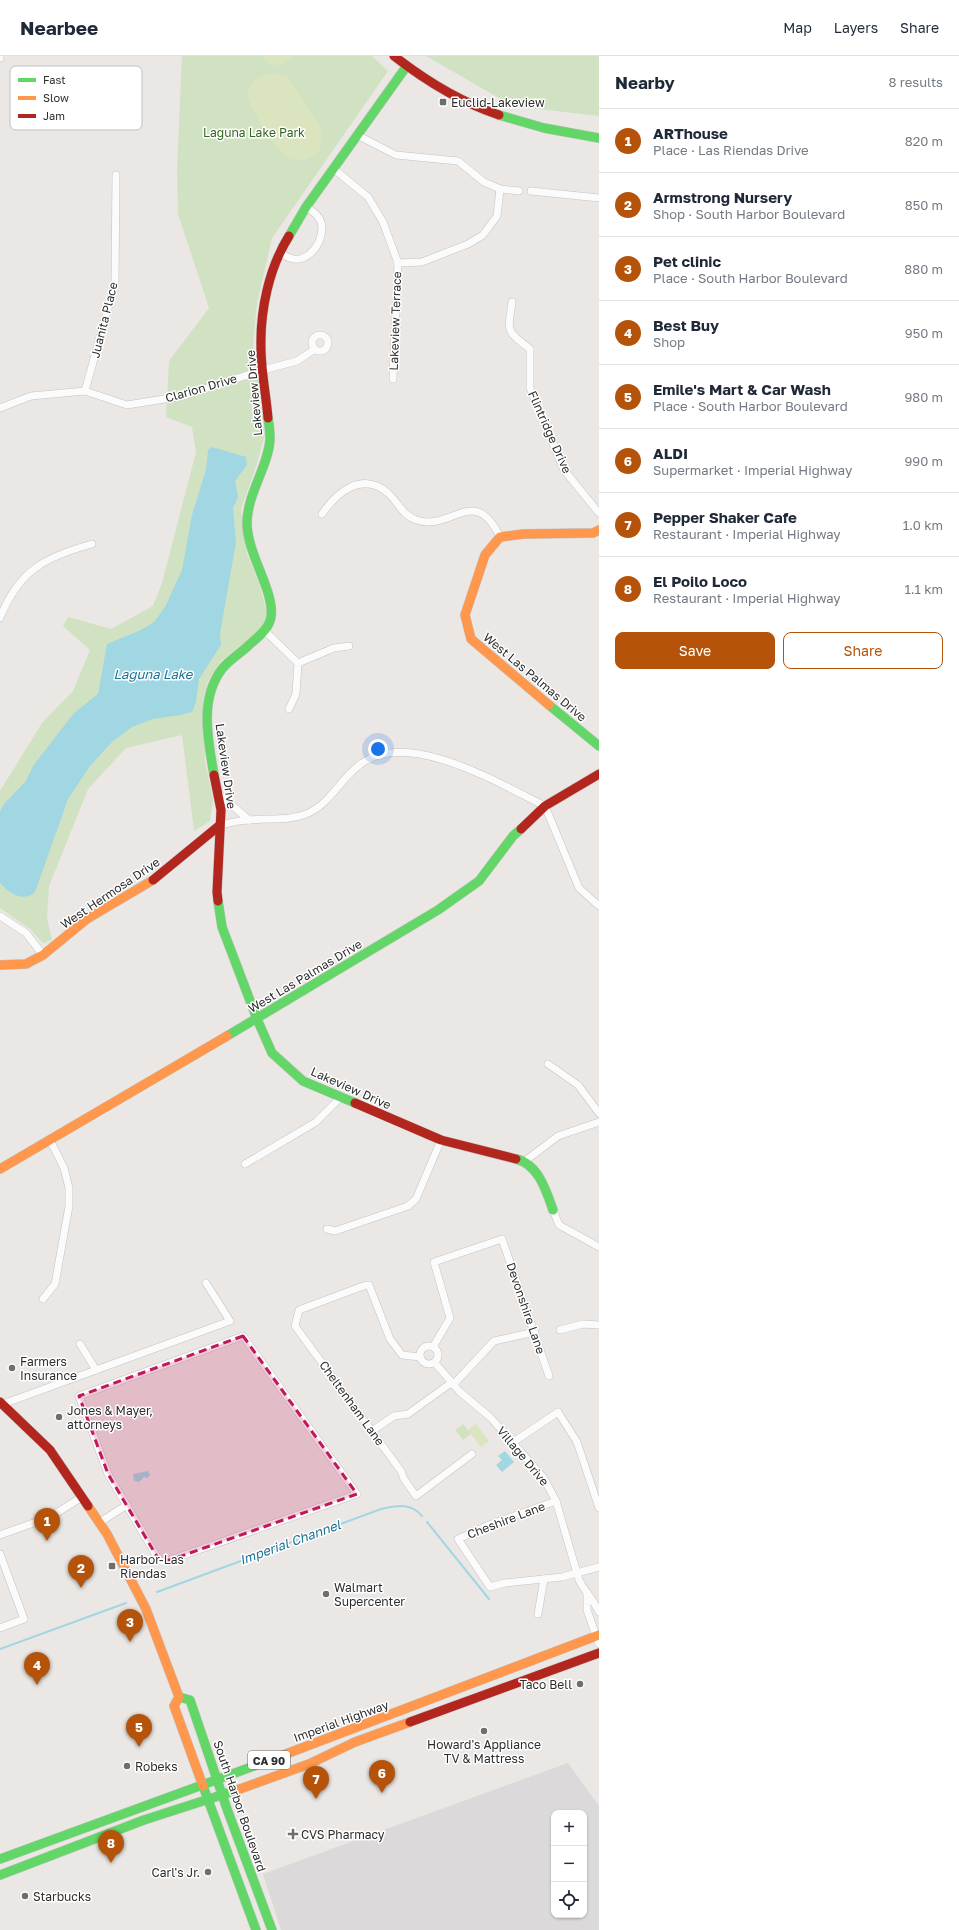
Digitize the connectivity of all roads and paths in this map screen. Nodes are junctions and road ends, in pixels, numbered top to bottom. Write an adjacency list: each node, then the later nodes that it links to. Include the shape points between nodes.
1 (394, 56): 2 (street)
2 (406, 67): 3 (street, Lakeview Drive); 4 (street, via 456,96 508,118 569,134)
3 (357, 135): 5 (street, Lakeview Drive); 7 (street, via 396,155 458,161 484,182)
4 (599, 138)
5 (334, 169): 11 (street, Lakeview Drive); 13 (street, via 368,197 384,222)
6 (116, 175): 18 (street, Juanita Place, via 115,283)
7 (500, 189): 8 (street); 13 (street, via 496,216 483,235 468,244 422,262)
8 (519, 191)
9 (531, 191): 10 (street)
10 (599, 198)
11 (306, 206): 12 (street, Lakeview Drive); 12 (street, via 315,212 321,221 323,233 319,243 304,258 291,259)
12 (279, 252): 16 (street, Lakeview Drive, via 269,283 262,325)
13 (398, 263): 17 (street, Lakeview Terrace)
14 (512, 302): 20 (street, Flintridge Drive, via 508,328 530,350 530,388 564,470)
15 (315, 349): 16 (street, Clarion Drive, via 297,361)
16 (263, 370): 18 (street, Clarion Drive, via 183,396 127,405); 26 (street, Lakeview Drive, via 270,439 250,502 247,523 249,543 271,607 270,622)
17 (393, 379)
18 (85, 391): 19 (street, Clarion Drive, via 30,396)
19 (0, 408)
20 (599, 513)
21 (322, 514): 23 (street, via 333,498 362,483 377,486 388,493 403,512 416,520 428,522 469,511 482,513 492,521)
22 (599, 530): 23 (street, via 593,533 523,534)
23 (500, 537): 30 (street, West Las Palmas Drive, via 485,555 465,615 471,639)
24 (92, 544): 25 (street, via 54,556 37,566 10,594)
25 (0, 618)
26 (265, 630): 28 (street); 32 (street, Lakeview Drive, via 228,662 217,676 210,692 208,741)
27 (350, 646): 28 (street, via 334,648)
28 (298, 663): 29 (street, via 296,694)
29 (290, 709)
30 (599, 746)
31 (599, 774): 33 (street, West Las Palmas Drive)
32 (219, 794): 34 (street); 35 (street, Lakeview Drive)
33 (545, 806): 34 (street, via 483,775 448,762 417,753 396,751 378,754 360,764 325,802 309,813 283,819); 36 (street, via 579,888); 40 (street, West Las Palmas Drive, via 513,836 478,882 438,910)
34 (249, 820): 35 (street)
35 (220, 825): 38 (street, West Hermosa Drive, via 160,876 87,919); 40 (street, Lakeview Drive, via 217,892 220,917)
36 (599, 906)
37 (0, 916): 38 (street, via 26,933)
38 (43, 954): 39 (street, West Hermosa Drive, via 26,964)
39 (0, 965)
40 (257, 1019): 42 (street, Lakeview Drive, via 272,1053 303,1081); 45 (street, West Las Palmas Drive)
41 (548, 1064): 43 (street, via 578,1085)
42 (341, 1097): 46 (street, Lakeview Drive); 48 (street, via 316,1122)
43 (599, 1113)
44 (599, 1122): 47 (street, via 558,1136)
45 (50, 1140): 49 (street, West Las Palmas Drive); 54 (street, via 64,1168 69,1188 69,1206 55,1284)
46 (441, 1140): 47 (street, Lakeview Drive); 51 (street, via 416,1199 408,1206 335,1231)
47 (525, 1161): 50 (street, via 542,1181)
48 (245, 1164)
49 (0, 1169)
50 (553, 1210): 52 (street, via 559,1225)
51 (327, 1229)
52 (599, 1247)
53 (206, 1283): 62 (street, via 230,1321)
54 (43, 1299)
55 (599, 1325): 56 (street, via 583,1324)
56 (560, 1330)
57 (535, 1332): 59 (street, Devonshire Lane, via 502,1240 434,1262 450,1318); 63 (street, Devonshire Lane); 64 (street, via 494,1341)
58 (80, 1344): 62 (street)
59 (434, 1347): 60 (street, via 424,1348); 61 (street, via 438,1353)
60 (420, 1357): 61 (street, via 426,1364); 66 (street, Cheltenham Lane, via 402,1355 390,1339 369,1285 299,1310 295,1326)
61 (435, 1363): 64 (street, Village Drive)
62 (96, 1370): 65 (street)
63 (549, 1376)
64 (452, 1384): 66 (street, via 408,1414 394,1416); 67 (street, Village Drive, via 486,1412)
65 (2, 1403): 69 (street, South Harbor Boulevard, via 50,1450)
66 (372, 1431): 68 (street, Cheltenham Lane, via 402,1471 404,1479 416,1496)
67 (512, 1443): 70 (street, Village Drive, via 540,1473); 72 (street, via 558,1412 577,1442)
68 (472, 1454)
69 (82, 1497): 73 (street, South Harbor Boulevard); 74 (street, via 58,1513)
70 (556, 1501): 77 (street, Village Drive); 78 (street, Cheshire Lane, via 458,1539 489,1586)
71 (127, 1505): 71 (street, via 156,1556 164,1562 357,1494 243,1336 79,1396 108,1474); 73 (street)
72 (599, 1508)
73 (100, 1522): 85 (street, South Harbor Boulevard, via 146,1609)
74 (0, 1535)
75 (0, 1554): 82 (street, via 24,1619)
76 (599, 1567): 77 (street)
77 (577, 1573): 78 (street); 79 (street, Village Drive)
78 (544, 1579): 81 (street)
79 (587, 1593): 80 (street, Village Drive); 83 (street, Village Drive, via 587,1610)
80 (599, 1612)
81 (538, 1614)
82 (0, 1628)
83 (598, 1639): 86 (street, Imperial Highway / CA 90)
84 (599, 1653): 88 (street, Imperial Highway / CA 90, via 355,1742 329,1756)
85 (179, 1696): 86 (street, South Harbor Boulevard, via 190,1700); 87 (street, South Harbor Boulevard, via 174,1706)
86 (218, 1779): 87 (street, Imperial Highway / CA 90); 88 (street, South Harbor Boulevard)
87 (202, 1784): 89 (street, South Harbor Boulevard); 90 (street, Imperial Highway / CA 90)
88 (222, 1794): 89 (street, Imperial Highway / CA 90); 95 (street, South Harbor Boulevard)
89 (207, 1800): 93 (street, Imperial Highway / CA 90, via 133,1824); 94 (street, South Harbor Boulevard)
90 (19, 1852): 91 (street, Imperial Highway / CA 90); 92 (street, via 16,1863)
91 (0, 1859)
92 (0, 1869)
93 (0, 1875)
94 (256, 1930)
95 (272, 1930)

